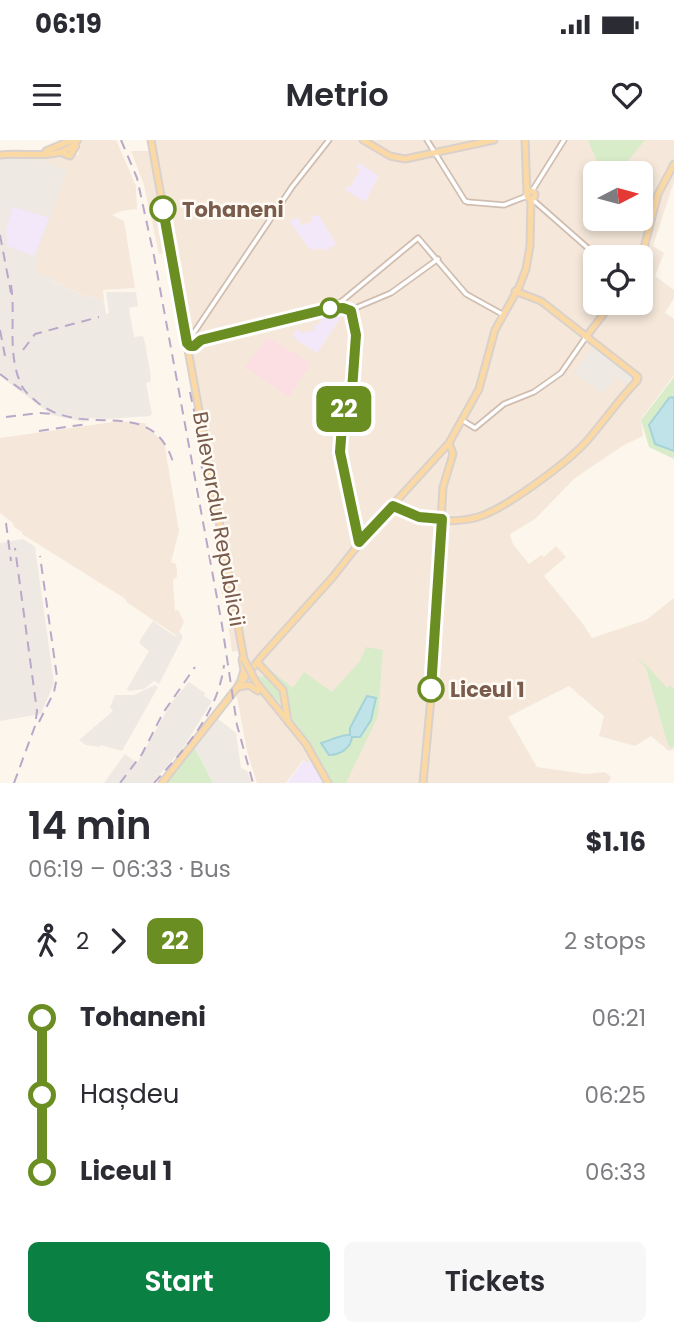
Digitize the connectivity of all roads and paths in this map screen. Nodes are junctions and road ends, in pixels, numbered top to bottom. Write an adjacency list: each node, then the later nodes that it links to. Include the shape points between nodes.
1 (78, 140): 9 (main road)
2 (151, 140): 29 (main road)
3 (329, 140): 29 (street, via 292,187)
4 (363, 140): 10 (main road, via 408,159)
5 (480, 140): 10 (main road)
6 (494, 140): 11 (main road)
7 (564, 140): 18 (street)
8 (527, 142): 18 (main road)
9 (70, 145): 12 (main road); 12 (main road); 13 (main road)
10 (430, 148): 11 (main road); 14 (street)
11 (443, 152): 14 (street)
12 (62, 153): 13 (main road)
13 (0, 154)
14 (440, 160): 18 (street, via 467,202 504,205)
15 (674, 164): 17 (main road)
16 (674, 170): 17 (main road)
17 (662, 187): 20 (main road)
18 (529, 195): 19 (street); 22 (main road, via 528,259)
19 (585, 245)
20 (645, 245)
21 (438, 260): 23 (street, via 418,238); 25 (street, via 391,293); 26 (street, via 463,291)
22 (515, 290): 26 (main road); 28 (main road, via 541,301)
23 (342, 301): 24 (street); 25 (street)
24 (327, 309): 25 (street); 29 (street)
25 (349, 309): 34 (street, via 356,335 352,390 340,433 341,461)
26 (502, 314): 30 (main road, via 479,389)
27 (603, 315): 28 (main road)
28 (587, 335): 30 (street, via 561,373 534,392 504,404 475,428); 33 (main road, via 635,378 583,446 483,515)
29 (192, 340): 35 (main road, Bulevardul Republicii, via 189,354)
30 (462, 421): 31 (main road)
31 (449, 443): 32 (main road); 33 (main road, via 453,454 443,486)
32 (393, 506): 33 (main road, via 419,517); 34 (main road)
33 (442, 519): 45 (main road)
34 (359, 544): 36 (main road)
35 (239, 633): 39 (main road, via 244,668); 41 (main road, Bulevardul Republicii, bridge, via 244,659)
36 (259, 660): 37 (main road); 38 (main road)
37 (267, 674): 38 (main road); 40 (main road)
38 (244, 679): 39 (main road)
39 (237, 687): 41 (main road, via 254,687 272,707); 43 (main road)
40 (284, 695): 41 (main road); 42 (main road)
41 (277, 706): 42 (main road)
42 (287, 718): 44 (main road)
43 (162, 783)
44 (328, 783)
45 (422, 783)

